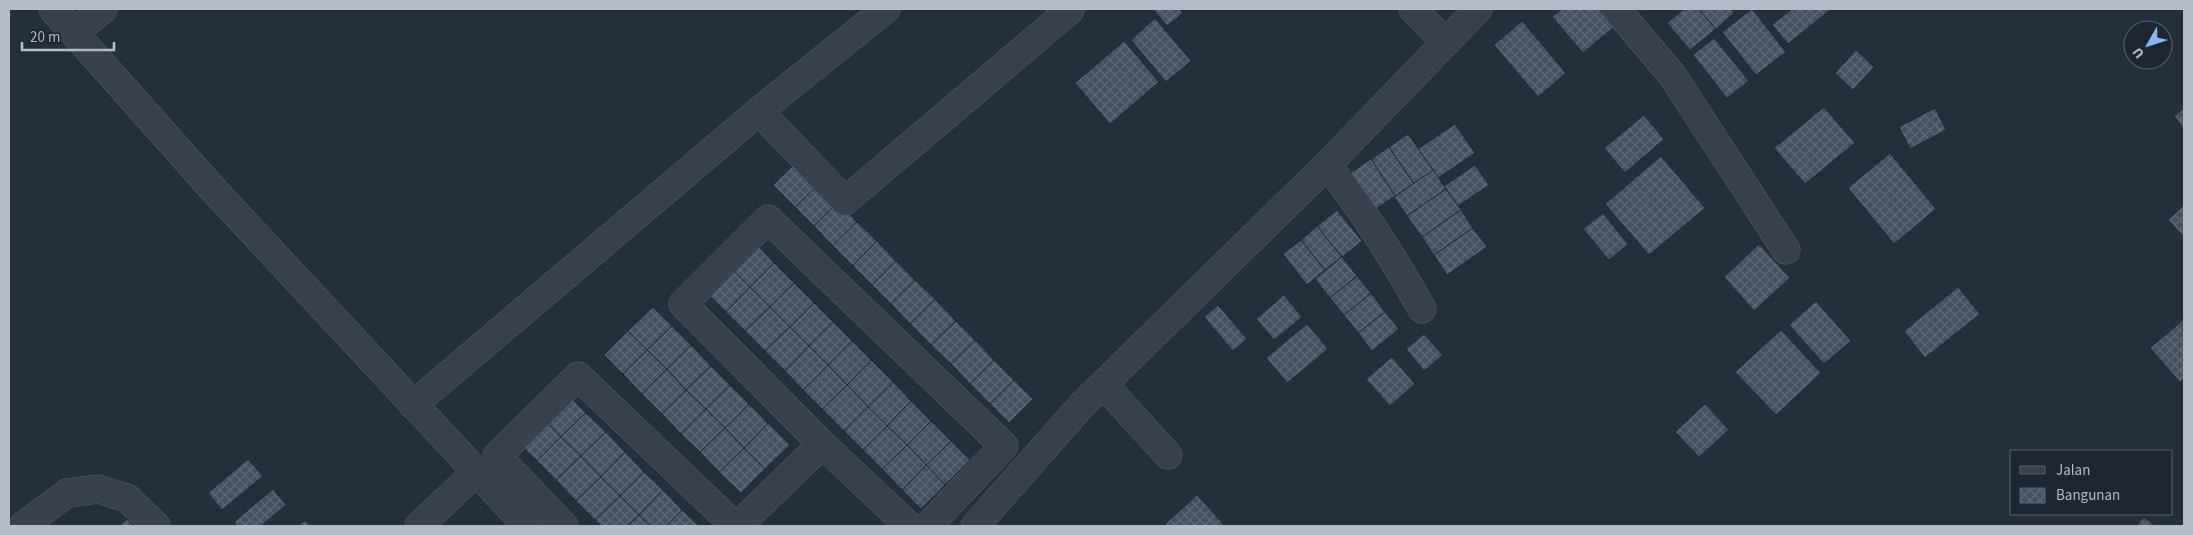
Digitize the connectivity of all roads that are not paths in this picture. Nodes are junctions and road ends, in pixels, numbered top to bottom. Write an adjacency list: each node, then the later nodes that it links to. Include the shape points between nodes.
1 (53, 9): 8 (street)
2 (103, 9): 8 (street)
3 (886, 9): 10 (street)
4 (1413, 9): 9 (street)
5 (1478, 9): 9 (street)
6 (1616, 9): 12 (street, via 1672,75)
7 (1070, 10): 10 (street, via 845,201)
8 (74, 33): 15 (street)
9 (1446, 42): 11 (street)
10 (759, 111): 15 (street)
11 (1327, 165): 13 (street, via 1375,230); 14 (street)
12 (1786, 250)
13 (1422, 309)
14 (1104, 385): 17 (street); 27 (street, via 1082,405)
15 (413, 405): 18 (street)
16 (822, 444): 24 (street); 25 (street); 26 (street, via 683,304 768,219 1004,446)
17 (1168, 455)
18 (476, 472): 21 (street); 22 (street)
19 (23, 526): 20 (street, via 67,493 98,489 127,498)
20 (156, 526)
21 (419, 526)
22 (527, 526)
23 (564, 526): 24 (street, via 497,456 578,376)
24 (736, 526)
25 (909, 526)
26 (928, 526)
27 (975, 526)

